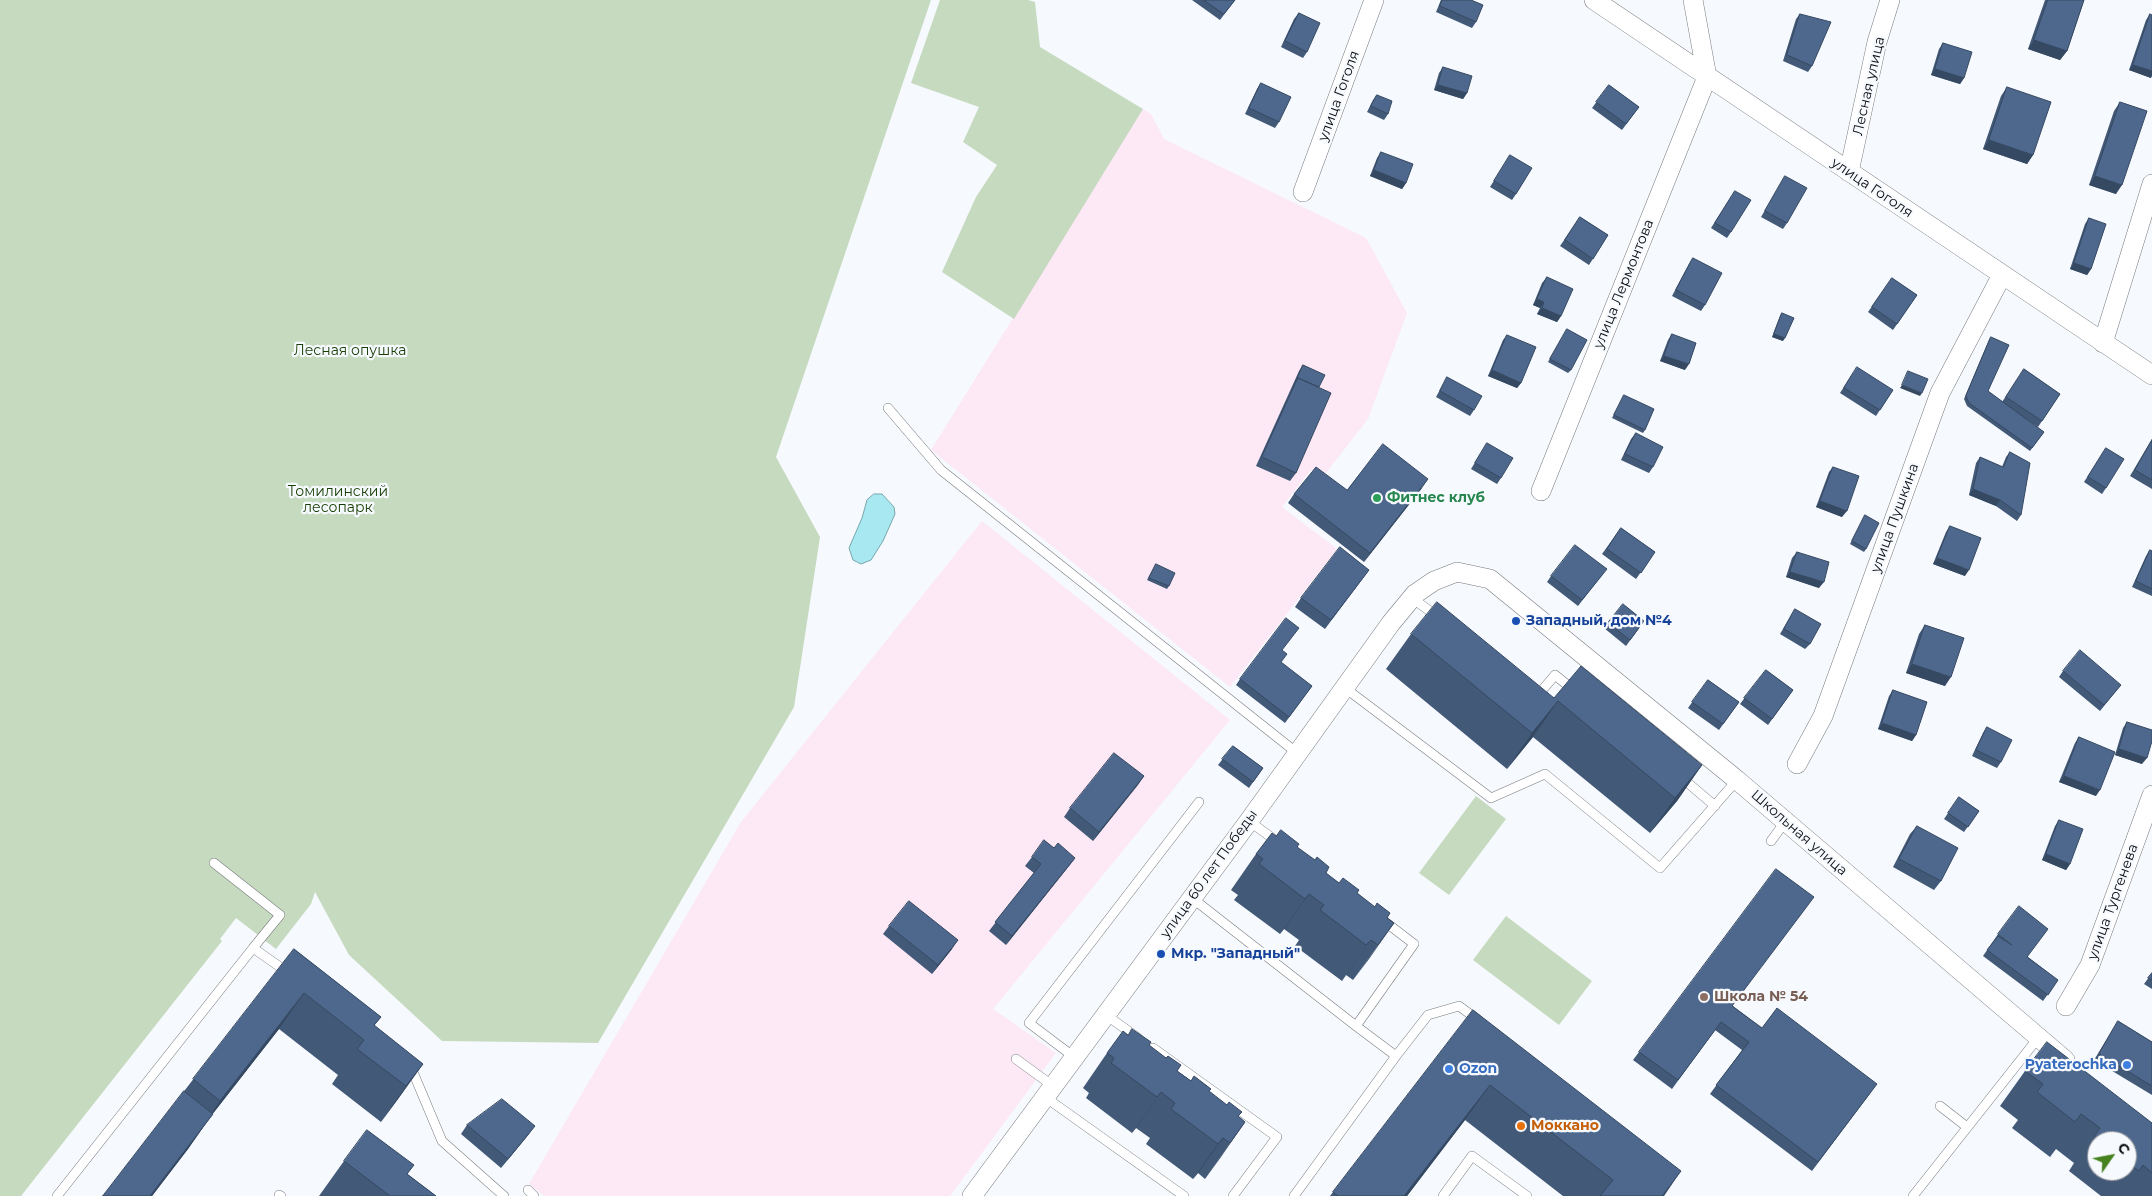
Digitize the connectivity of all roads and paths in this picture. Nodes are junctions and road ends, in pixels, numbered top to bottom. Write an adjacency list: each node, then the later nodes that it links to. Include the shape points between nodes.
1 (1374, 0): 8 (street, улица Гоголя)
2 (1594, 0): 5 (street, улица Гоголя)
3 (1693, 0): 5 (street)
4 (1890, 0): 6 (street, Лесная улица, via 1877,42)
5 (1707, 77): 6 (street, улица Гоголя); 13 (street, улица Лермонтова)
6 (1849, 172): 9 (street, улица Гоголя)
7 (2152, 184): 10 (street)
8 (1303, 192)
9 (2002, 275): 10 (street, улица Гоголя); 21 (street, улица Пушкина, via 1940,393 1823,716)
10 (2103, 343): 11 (street, улица Гоголя)
11 (2152, 375)
12 (888, 408): 20 (lane, via 941,470)
13 (1540, 491)
14 (1434, 581): 15 (street, улица 60 лет Победы); 23 (street, Школьная улица, via 1457,572 1490,579)
15 (1412, 598): 16 (lane); 17 (street, улица 60 лет Победы)
16 (1446, 624)
17 (1345, 688): 20 (street, улица 60 лет Победы); 26 (lane, via 1491,798 1545,774 1660,868)
18 (1530, 689): 19 (lane, via 1538,695 1555,675)
19 (1585, 700)
20 (1297, 753): 27 (street, улица 60 лет Победы)
21 (1798, 764)
22 (1669, 768): 26 (lane)
23 (1737, 780): 26 (lane); 28 (street, Школьная улица)
24 (2152, 795): 36 (street, улица Тургенева, via 2090,965)
25 (1199, 802): 43 (lane, via 1029,1023)
26 (1715, 806)
27 (1249, 821): 30 (lane); 32 (street, улица 60 лет Победы)
28 (1785, 822): 29 (lane); 40 (street, Школьная улица)
29 (1771, 841)
30 (1286, 848)
31 (214, 863): 34 (lane, via 280,914)
32 (1192, 898): 37 (street, улица 60 лет Победы); 38 (lane)
33 (1374, 914): 38 (lane, via 1414,944)
34 (253, 948): 35 (lane); 49 (lane)
35 (301, 982)
36 (2066, 1006)
37 (1106, 1015): 43 (street, улица 60 лет Победы); 53 (lane, via 1276,1137)
38 (1356, 1026): 42 (lane)
39 (1489, 1028): 42 (lane, via 1459,1006 1428,1015)
40 (2038, 1038): 45 (street, Школьная улица); 48 (lane)
41 (406, 1054): 50 (lane, via 442,1141)
42 (1396, 1056): 54 (lane)
43 (1074, 1057): 46 (street, улица 60 лет Победы)
44 (1016, 1059): 46 (lane)
45 (2076, 1068)
46 (1049, 1091): 51 (street, улица 60 лет Победы); 52 (lane)
47 (1940, 1106): 48 (lane)
48 (1968, 1127): 57 (lane)
49 (57, 1196)
50 (504, 1196)
51 (972, 1196)
52 (1184, 1196)
53 (1233, 1196)
54 (1294, 1196)
55 (1443, 1196): 56 (lane, via 1472,1156)
56 (1527, 1196)
57 (1913, 1196)

